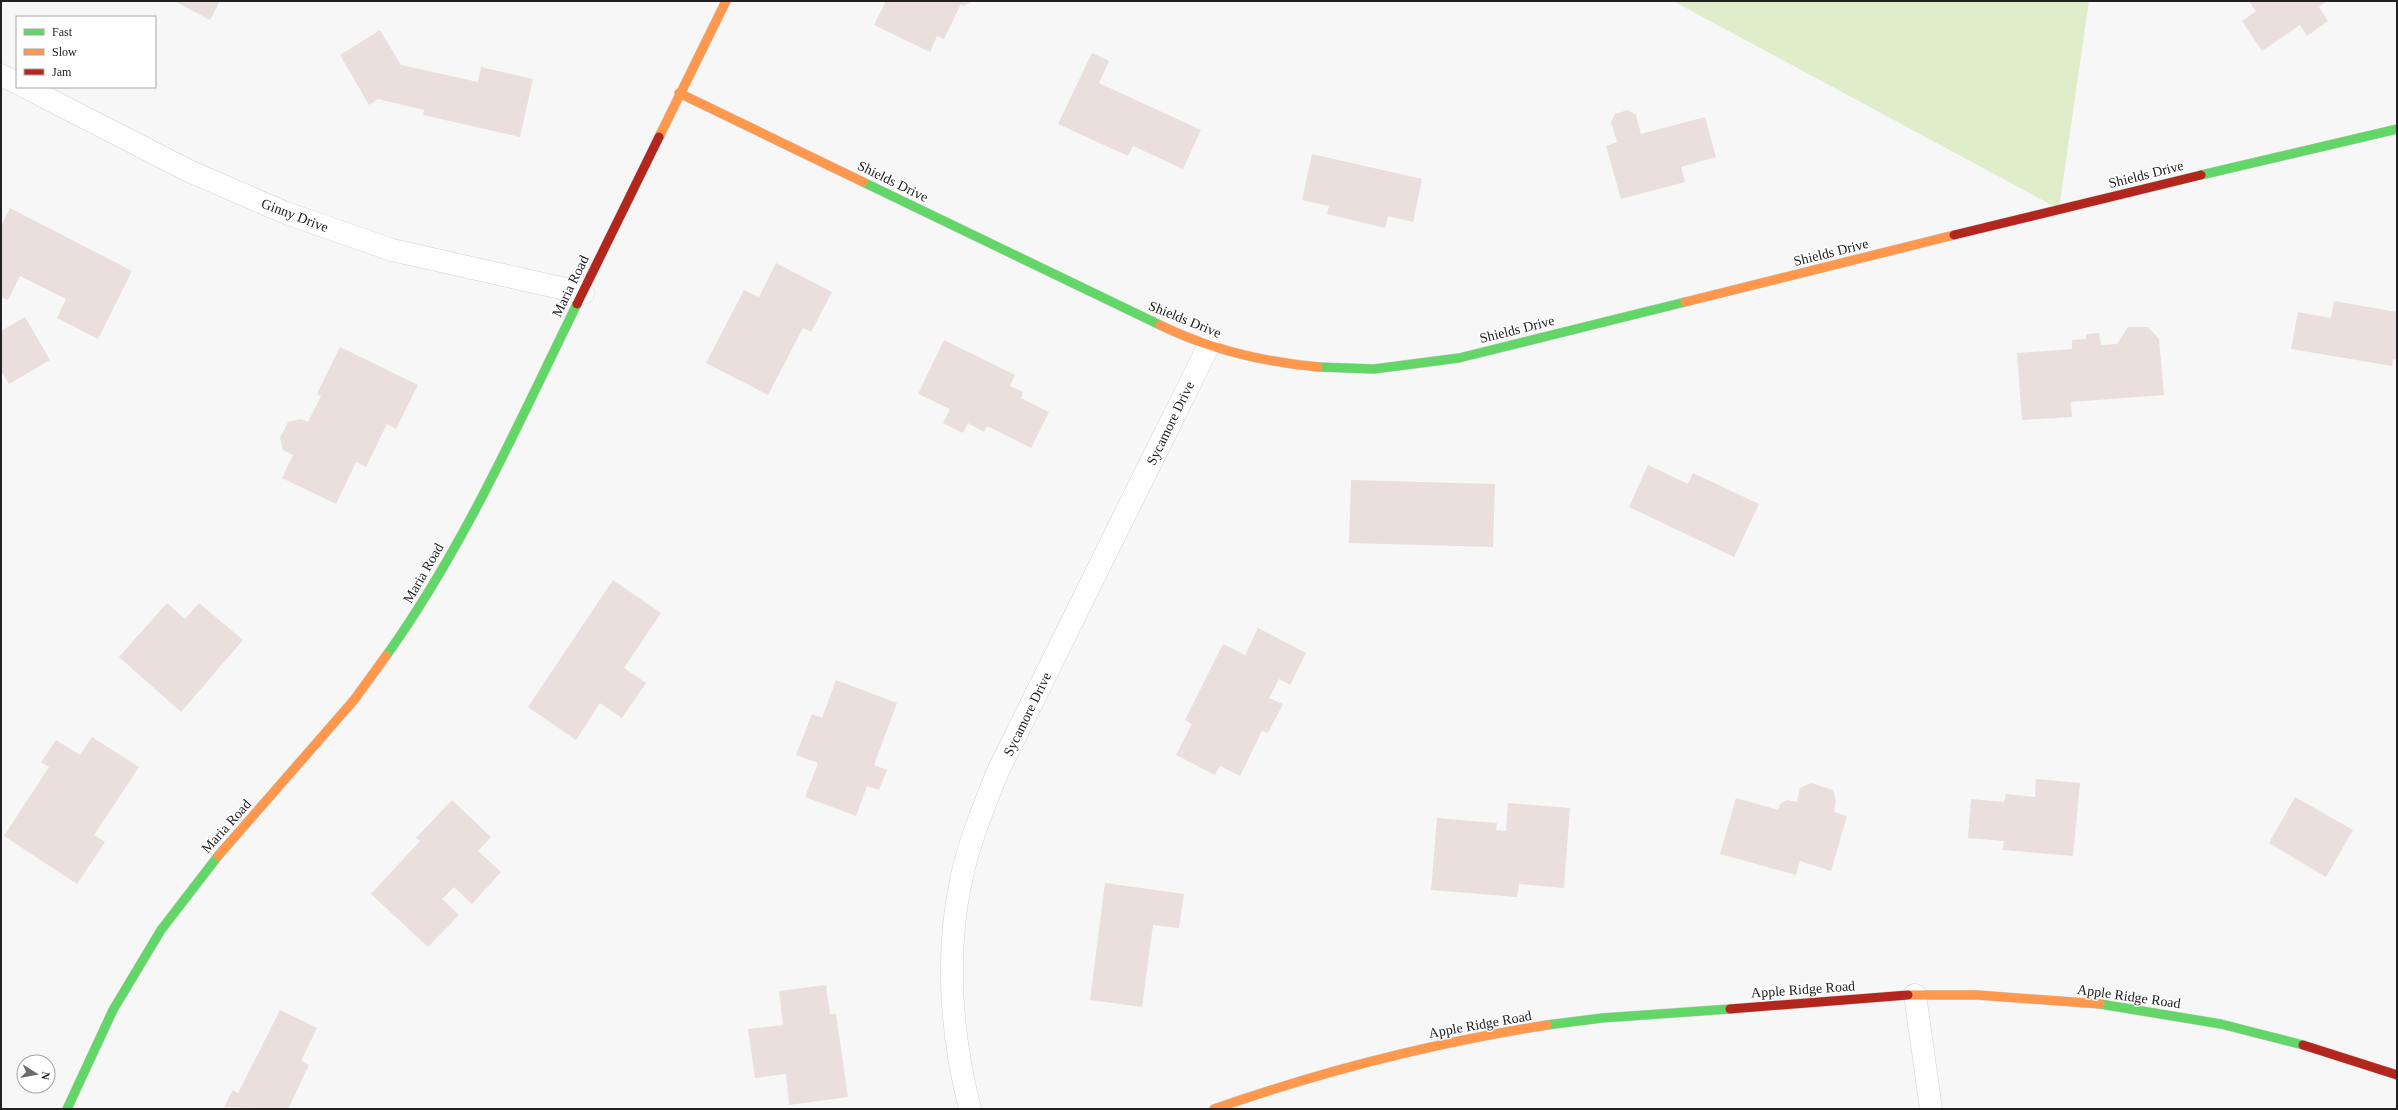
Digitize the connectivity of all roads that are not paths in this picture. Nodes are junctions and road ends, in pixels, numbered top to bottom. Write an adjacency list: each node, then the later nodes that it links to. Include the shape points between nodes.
1 (726, 1): 5 (street, Maria Road)
2 (1, 74): 3 (street)
3 (16, 82)
4 (27, 88): 7 (street, Ginny Drive, via 189,171 286,213 392,250)
5 (679, 93): 7 (street, Maria Road); 8 (street, Shields Drive, via 1178,334)
6 (2397, 129): 8 (street, Shields Drive, via 2161,184 1459,358 1401,367 1334,368 1275,362)
7 (583, 292): 11 (street, Maria Road, via 473,516 418,611 354,700 207,869 161,930 113,1010)
8 (1209, 345): 12 (street, Sycamore Drive, via 998,771 976,824 961,880 952,945 952,1011 960,1068)
9 (1915, 995): 10 (street, Apple Ridge Road, via 2016,997 2102,1005 2194,1019 2286,1040); 13 (street, Apple Ridge Road, via 1602,1018 1484,1035 1368,1061 1255,1094); 14 (street)
10 (2397, 1075)
11 (67, 1109)
12 (970, 1109)
13 (1214, 1109)
14 (1931, 1109)

